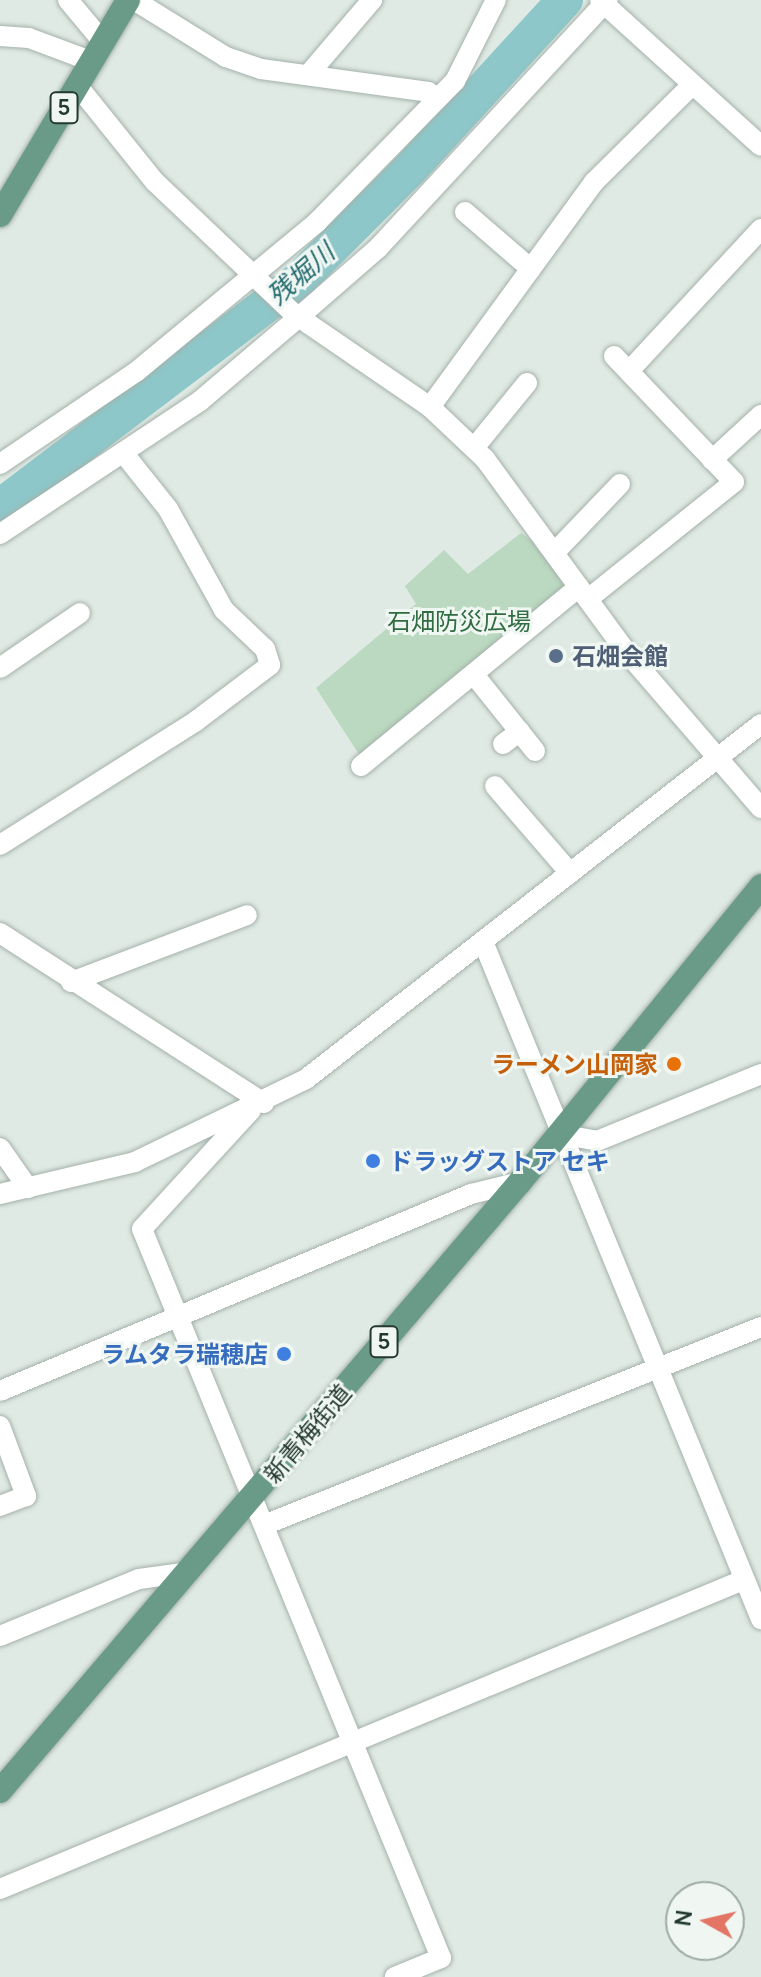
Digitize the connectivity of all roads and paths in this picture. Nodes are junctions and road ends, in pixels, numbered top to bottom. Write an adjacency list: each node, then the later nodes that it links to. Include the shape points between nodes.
1 (68, 0): 7 (street)
2 (131, 0): 7 (main road, 5); 8 (street, via 226,57)
3 (372, 0): 8 (street)
4 (496, 0): 11 (street, via 468,60)
5 (604, 1): 10 (street); 18 (street, via 378,248)
6 (0, 36): 7 (street)
7 (97, 52): 9 (main road, 5)
8 (308, 75): 11 (street, via 428,92)
9 (77, 85): 14 (main road, 5); 17 (street, via 155,182)
10 (692, 85): 12 (street); 16 (street, via 594,182)
11 (438, 98): 17 (street)
12 (761, 146)
13 (465, 212): 16 (street)
14 (0, 215)
15 (761, 229): 20 (street)
16 (531, 269): 22 (street)
17 (257, 278): 18 (street); 27 (street, via 136,372)
18 (296, 316): 22 (street); 25 (street, via 200,401)
19 (614, 356): 20 (street)
20 (629, 371): 26 (street)
21 (527, 383): 24 (street)
22 (430, 407): 24 (street)
23 (761, 415): 26 (street)
24 (474, 448): 30 (street)
25 (125, 455): 29 (street); 41 (street, via 168,509 224,610 265,649 270,665 196,721)
26 (712, 460): 31 (street, via 734,482)
27 (0, 464)
28 (620, 484): 30 (street)
29 (0, 534)
30 (555, 552): 31 (street)
31 (584, 593): 34 (street); 37 (street, via 624,649)
32 (80, 613): 33 (street)
33 (0, 668)
34 (475, 676): 36 (street, via 511,738); 38 (street)
35 (761, 724): 37 (street)
36 (535, 751)
37 (717, 758): 40 (street); 42 (street)
38 (361, 766)
39 (495, 786): 42 (street)
40 (761, 808)
41 (0, 845)
42 (570, 873): 46 (street)
43 (761, 886): 50 (main road, 新青梅街道 / 5)
44 (247, 915): 47 (street)
45 (0, 933): 47 (street)
46 (484, 944): 49 (street, via 349,1048); 50 (street)
47 (71, 982): 49 (street)
48 (761, 1074): 50 (street, via 597,1141)
49 (257, 1106): 53 (street, via 135,1162); 55 (street, via 142,1229)
50 (559, 1134): 52 (main road, 新青梅街道 / 5); 57 (street)
51 (0, 1148): 53 (street)
52 (520, 1182): 55 (street, via 471,1194); 60 (main road, 新青梅街道 / 5)
53 (28, 1188): 54 (street)
54 (0, 1194)
55 (179, 1318): 58 (street); 60 (street)
56 (761, 1327): 57 (street)
57 (658, 1369): 62 (street); 64 (street)
58 (0, 1391)
59 (0, 1426): 61 (street, via 26,1496)
60 (253, 1497): 62 (street); 63 (main road, 新青梅街道 / 5)
61 (0, 1506)
62 (264, 1525): 67 (street)
63 (189, 1572): 66 (street, via 139,1579); 68 (main road, 新青梅街道 / 5)
64 (743, 1580): 65 (street); 67 (street)
65 (761, 1619)
66 (0, 1636)
67 (350, 1744): 69 (street); 70 (street, via 441,1958)
68 (0, 1791)
69 (0, 1889)
70 (395, 1977)

